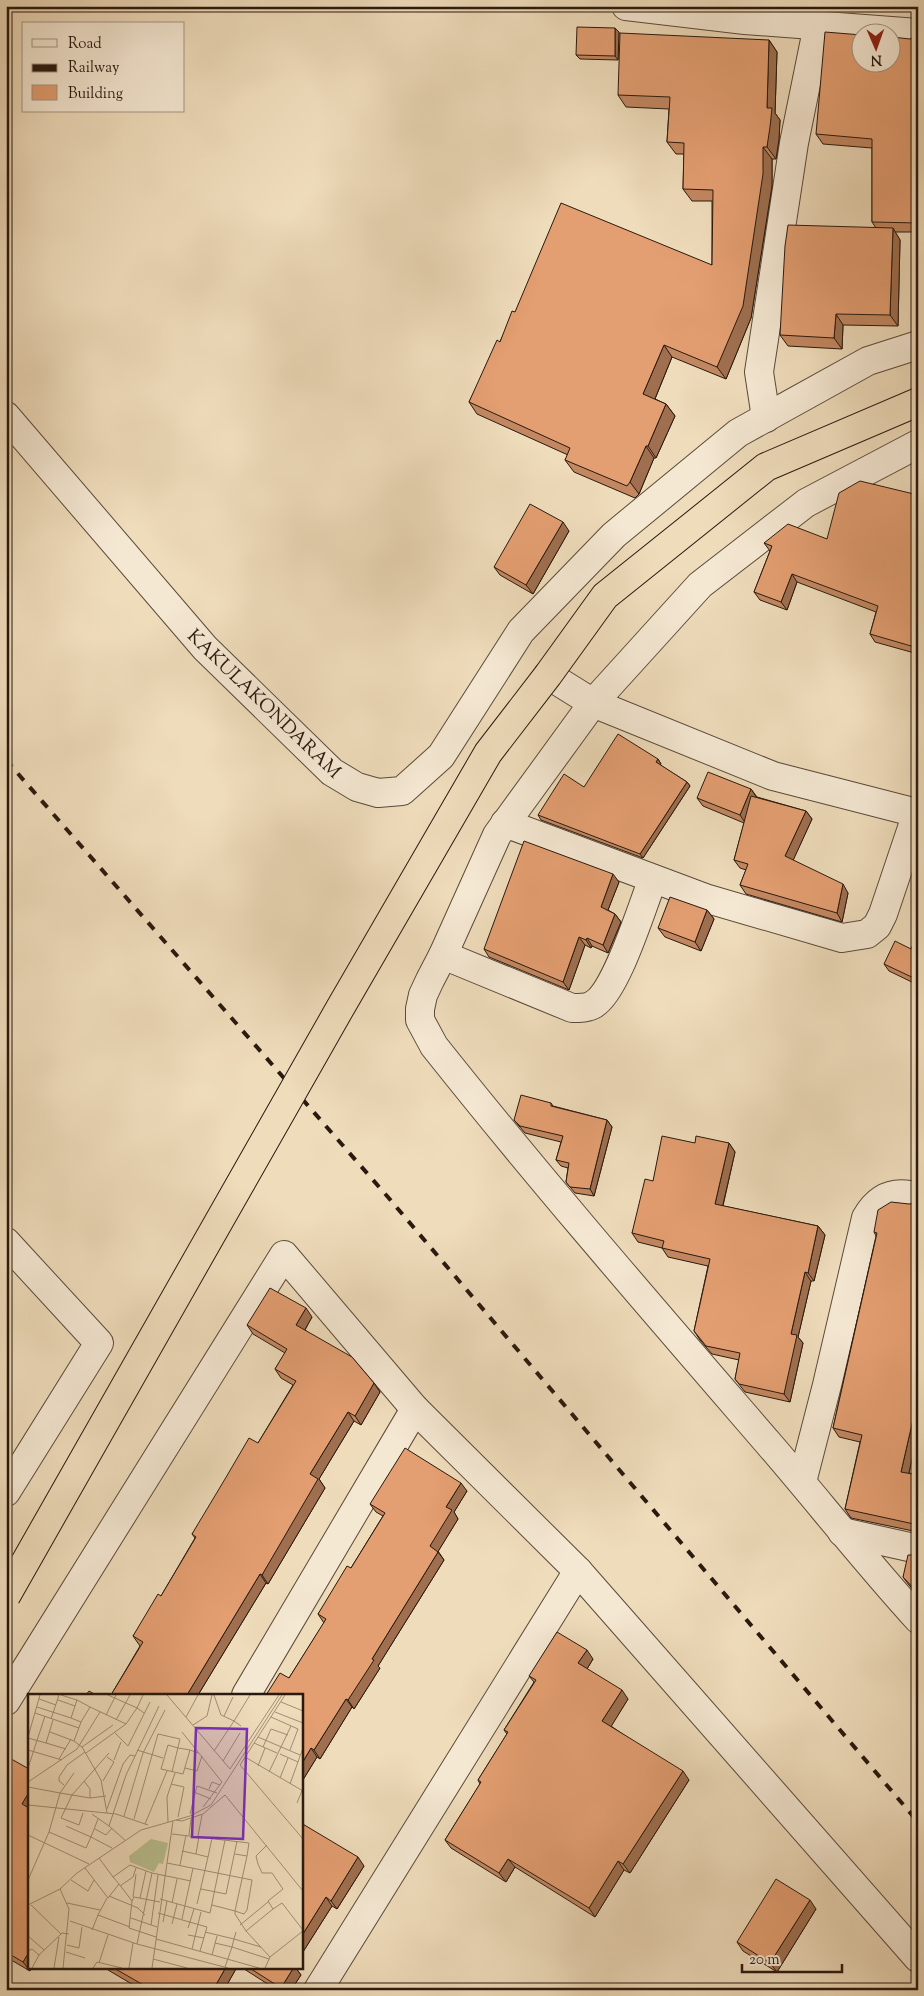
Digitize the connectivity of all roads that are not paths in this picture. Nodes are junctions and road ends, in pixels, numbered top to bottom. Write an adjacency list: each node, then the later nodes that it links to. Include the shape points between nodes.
1 (626, 6): 2 (street, via 745,20)
2 (810, 19): 3 (street); 7 (street, via 759,372)
3 (918, 33)
4 (918, 345): 7 (street, KAKULAKONDARAM, via 868,361)
5 (918, 402): 9 (highway, bridge, via 766,467 605,596)
6 (6, 416): 7 (street, KAKULAKONDARAM, via 205,648 332,772 357,787 378,793 402,791 440,756 520,631 614,535 738,433)
7 (766, 418)
8 (918, 444): 10 (street, via 806,503 700,584)
9 (548, 675): 10 (street); 23 (highway, bridge, via 488,753)
10 (593, 703): 11 (street, via 773,776); 12 (street)
11 (917, 811): 13 (street, via 883,914 877,926 861,936 842,938 708,900)
12 (505, 823): 13 (street); 14 (street)
13 (653, 879): 14 (street, via 614,981 603,998 593,1006 572,1008)
14 (443, 955): 18 (street, via 423,995 420,1009 420,1020 434,1046 563,1205)
15 (918, 1197): 18 (street, via 907,1194 888,1196 873,1206 866,1218)
16 (6, 1242): 19 (street, via 99,1343)
17 (415, 1409): 22 (street); 25 (street); 26 (street, via 284,1255)
18 (802, 1482): 20 (street)
19 (8, 1484)
20 (842, 1532): 21 (street); 24 (street)
21 (918, 1549)
22 (578, 1571): 27 (street); 28 (street)
23 (6, 1596)
24 (918, 1620)
25 (247, 1694)
26 (6, 1701)
27 (918, 1958)
28 (318, 1990)

